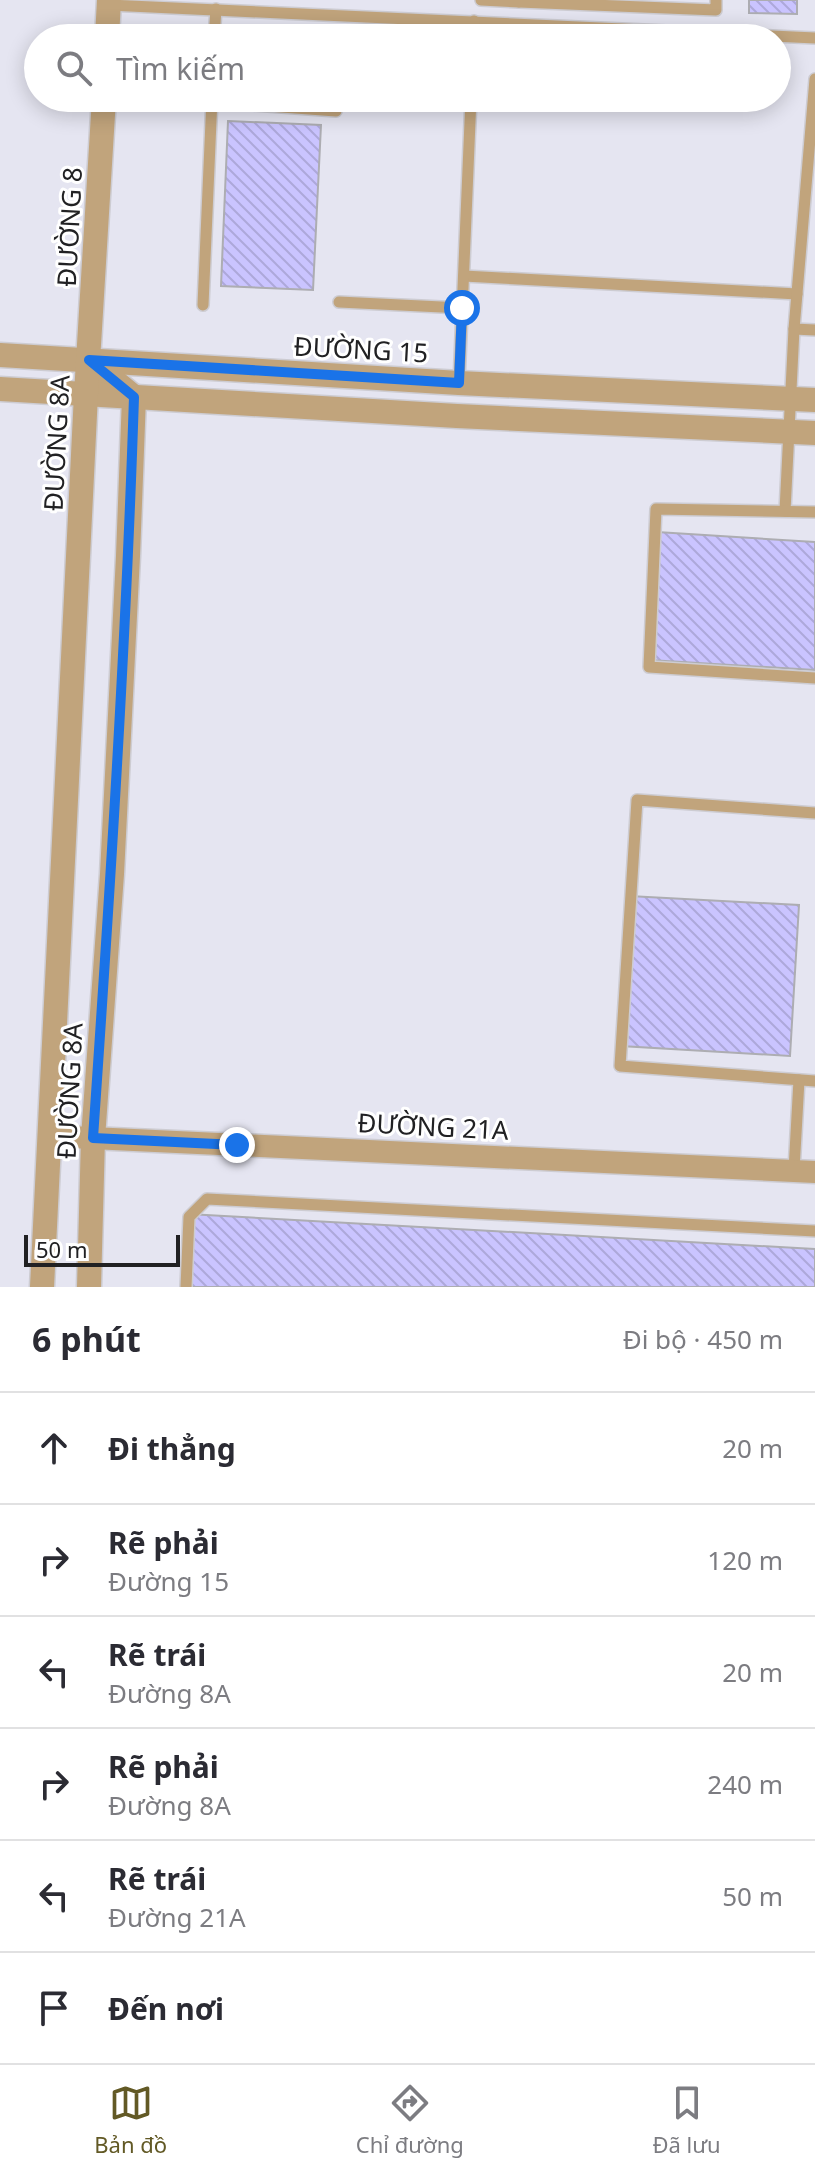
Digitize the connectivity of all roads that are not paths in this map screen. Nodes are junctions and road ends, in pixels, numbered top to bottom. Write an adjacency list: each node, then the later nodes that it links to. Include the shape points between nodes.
1 (481, 0): 3 (lane)
2 (716, 0): 3 (lane, via 716,10)
3 (519, 1)
4 (109, 2): 5 (lane); 7 (street)
5 (216, 9): 6 (lane); 8 (lane)
6 (474, 21): 9 (lane); 10 (lane)
7 (108, 24)
8 (215, 24)
9 (474, 24)
10 (534, 24)
11 (791, 37): 12 (lane)
12 (815, 38)
13 (815, 79): 18 (lane)
14 (103, 112): 25 (street, ĐƯỜNG 8)
15 (211, 112): 20 (lane)
16 (470, 112): 17 (lane)
17 (464, 276): 18 (lane); 21 (lane)
18 (797, 294): 22 (lane)
19 (339, 302): 21 (lane)
20 (203, 305)
21 (462, 308): 26 (lane)
22 (794, 329): 23 (lane); 30 (lane)
23 (815, 330)
24 (0, 355): 25 (street, ĐƯỜNG 15)
25 (89, 360): 26 (street, ĐƯỜNG 15); 28 (street, ĐƯỜNG 8A); 29 (street, ĐƯỜNG 8A)
26 (459, 383): 30 (street, ĐƯỜNG 15)
27 (0, 389): 28 (street)
28 (86, 394): 29 (street); 39 (street, ĐƯỜNG 8A)
29 (134, 397): 31 (street); 40 (street, ĐƯỜNG 8A, via 112,874)
30 (803, 400): 31 (lane)
31 (790, 431): 32 (street); 33 (lane)
32 (815, 433)
33 (785, 511): 34 (lane); 35 (lane, via 656,509 649,667)
34 (815, 512)
35 (815, 678)
36 (815, 813): 37 (lane, via 637,800 620,1066)
37 (799, 1080): 38 (lane); 41 (lane)
38 (815, 1081)
39 (49, 1136): 40 (street, ĐƯỜNG 21A); 43 (street, ĐƯỜNG 8A)
40 (93, 1138): 41 (street, ĐƯỜNG 21A); 44 (street, ĐƯỜNG 8A)
41 (804, 1171)
42 (815, 1231): 45 (lane, via 207,1199 189,1217)
43 (42, 1287)
44 (89, 1287)
45 (186, 1287)

